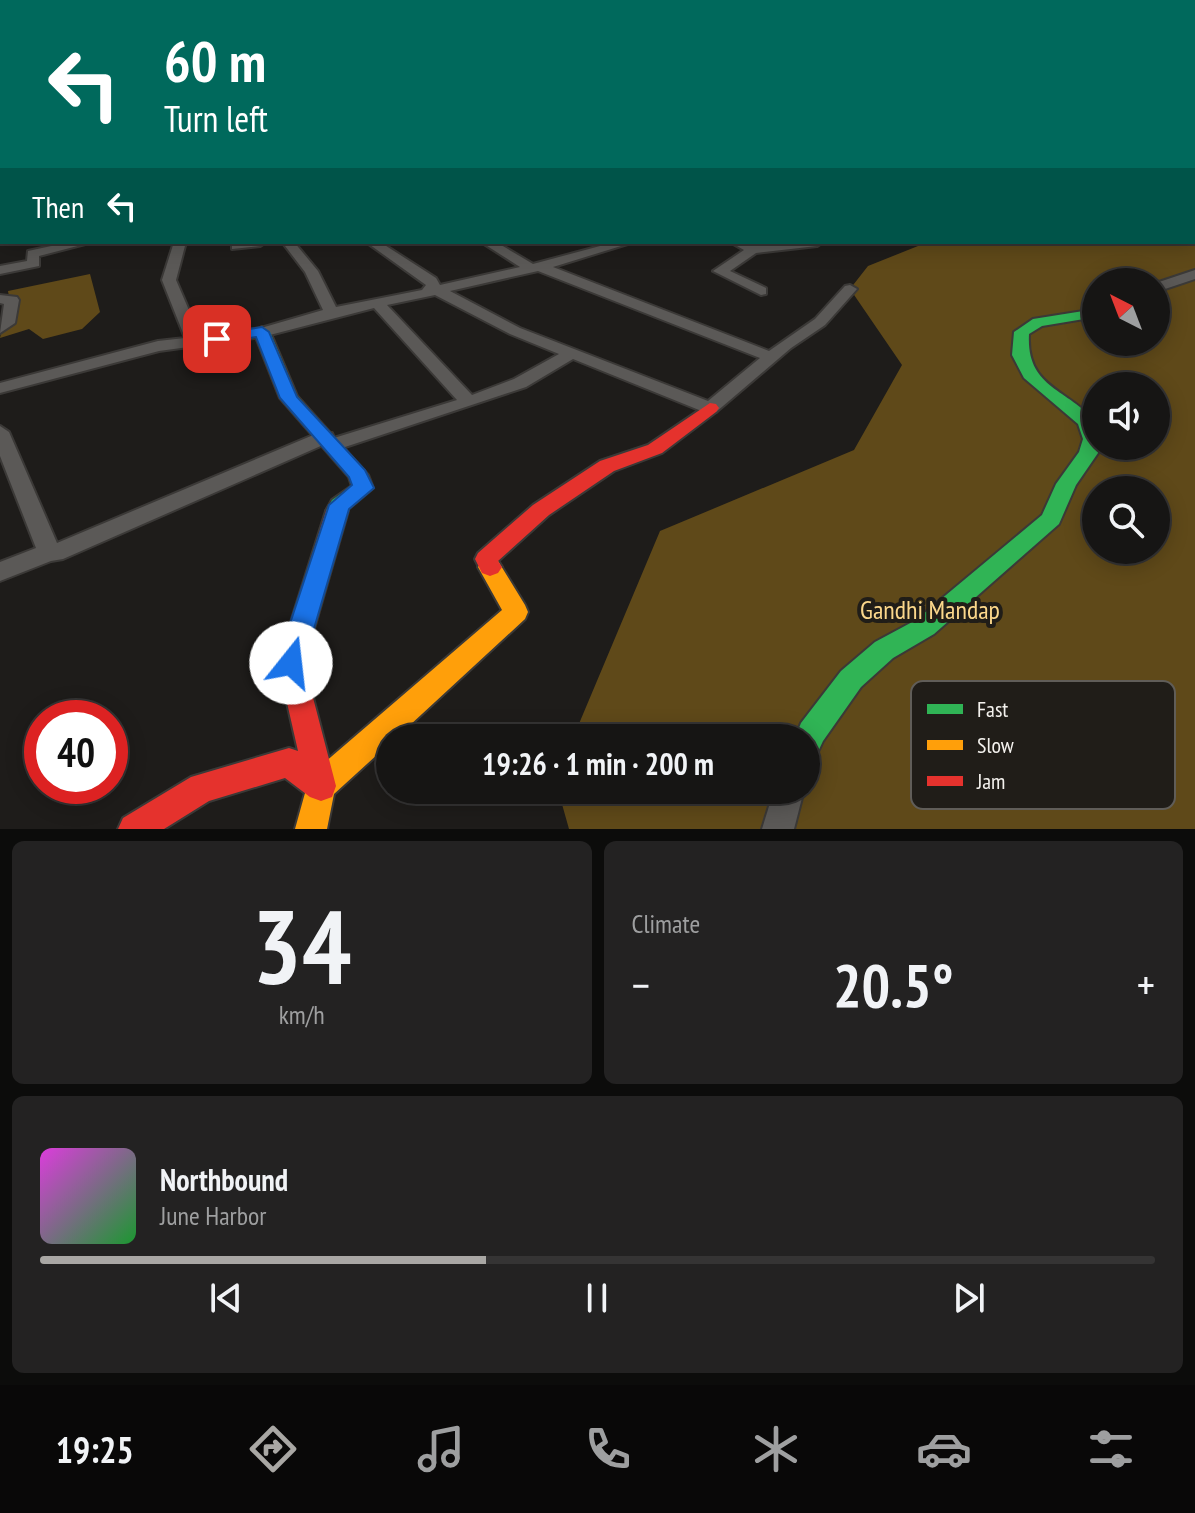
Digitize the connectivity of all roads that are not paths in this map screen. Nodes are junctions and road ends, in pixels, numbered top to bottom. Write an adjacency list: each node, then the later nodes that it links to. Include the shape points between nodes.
1 (78, 244): 13 (street, via 32,254 34,263)
2 (179, 244): 25 (street, via 169,280)
3 (248, 244): 10 (street)
4 (290, 244): 21 (street, via 311,271)
5 (375, 244): 18 (street, via 431,281)
6 (491, 244): 12 (street)
7 (617, 244): 12 (street)
8 (740, 244): 11 (street)
9 (801, 244): 11 (street)
10 (236, 246)
11 (753, 250): 17 (street, via 720,271)
12 (536, 268): 18 (street); 27 (street)
13 (0, 270)
14 (1195, 274): 15 (street)
15 (1170, 283)
16 (850, 289): 27 (street, via 820,322)
17 (761, 291)
18 (432, 292): 20 (street); 26 (street)
19 (0, 299): 23 (street, via 12,300 8,323)
20 (377, 303): 21 (street); 29 (street)
21 (331, 312): 24 (street)
22 (1082, 315): 35 (street, via 1038,322 1022,332 1020,355 1032,378 1087,422 1092,439 1051,519 925,627 884,650 851,679)
23 (0, 328)
24 (262, 332): 25 (street); 32 (street, via 289,398)
25 (195, 342): 28 (street, via 158,346)
26 (572, 353): 29 (street, via 520,383); 30 (street)
27 (771, 357): 30 (street)
28 (0, 388)
29 (469, 402): 32 (street)
30 (710, 408): 36 (street, via 655,449 607,466 541,510 486,559 516,612)
31 (0, 432): 33 (street)
32 (328, 441): 33 (street); 36 (street, via 363,488 339,505 291,663)
33 (49, 552): 34 (street)
34 (0, 572)
35 (818, 724)
36 (321, 786): 38 (street, via 289,762 202,788); 39 (street)
37 (785, 804): 40 (street)
38 (134, 829)
39 (311, 829)
40 (778, 829)

